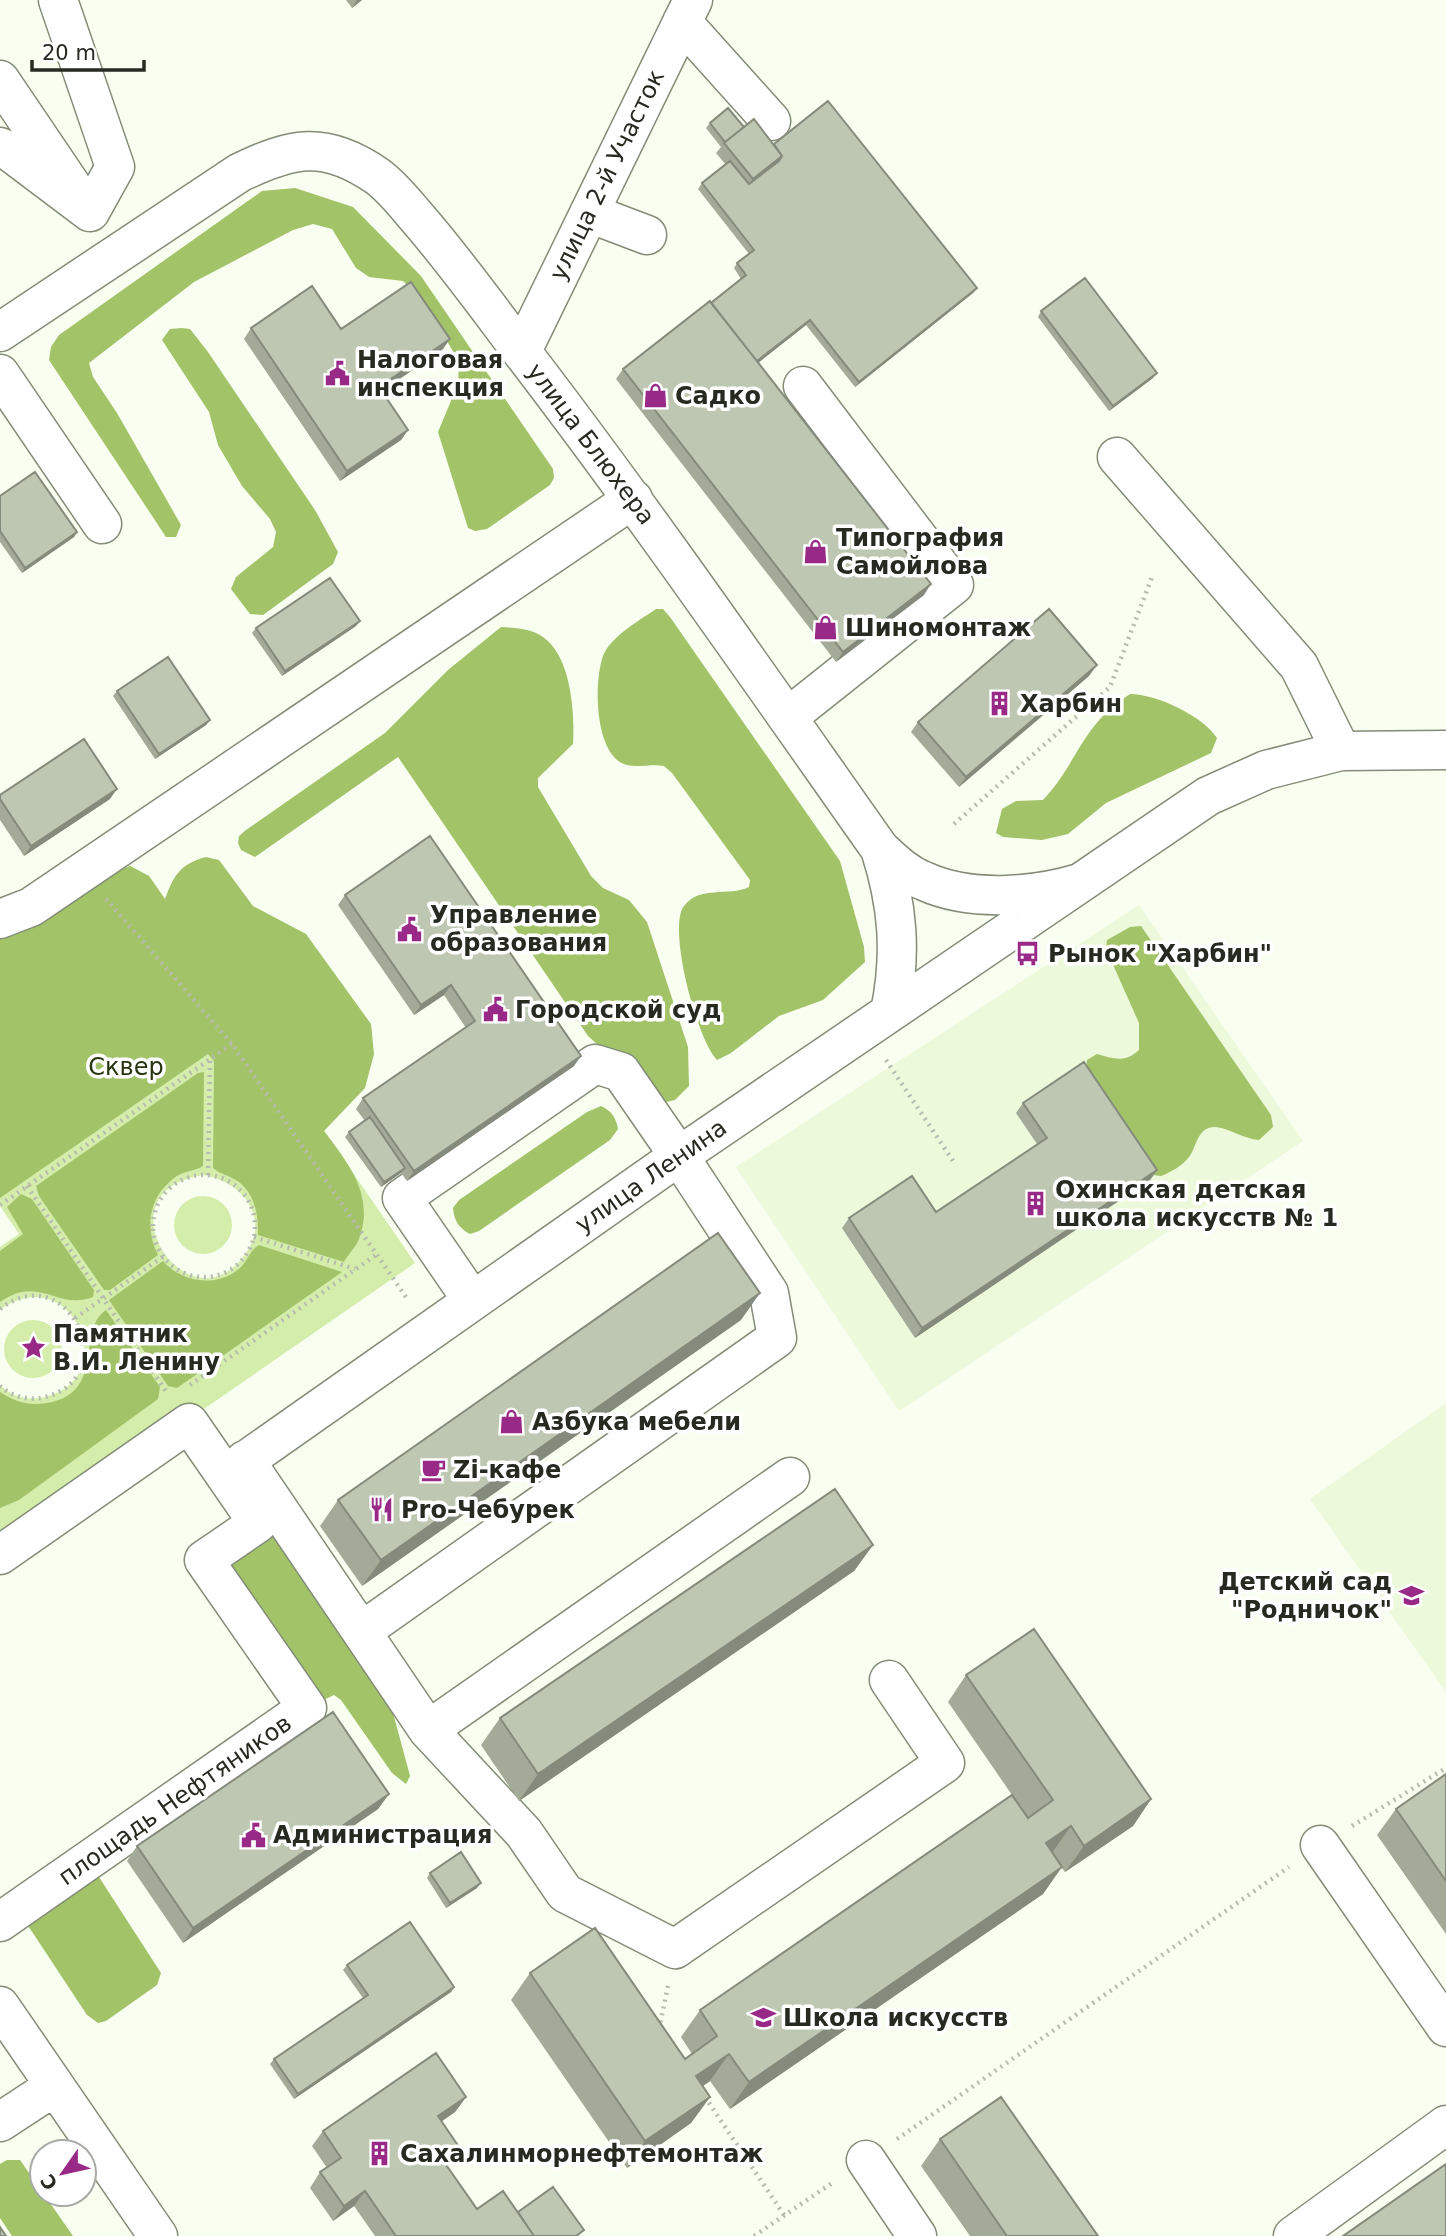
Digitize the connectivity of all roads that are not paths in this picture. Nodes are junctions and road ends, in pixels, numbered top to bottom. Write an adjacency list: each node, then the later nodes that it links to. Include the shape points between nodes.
1 (58, 0): 6 (street, via 115,167)
2 (687, 11): 4 (street); 7 (street, улица 2-й Участок)
3 (0, 80): 6 (street)
4 (771, 121)
5 (0, 148): 6 (street, via 9,150)
6 (90, 212): 9 (street)
7 (589, 213): 8 (street); 11 (street, улица 2-й Участок)
8 (647, 235)
9 (118, 253): 10 (street, улица Блюхера); 11 (street, улица Блюхера, via 239,173 270,158 303,150 331,154 379,177 399,197)
10 (0, 332)
11 (522, 351): 15 (street, улица Блюхера)
12 (0, 374): 16 (street)
13 (803, 386): 17 (street, via 954,586)
14 (1117, 457): 19 (street, via 1299,666)
15 (633, 499): 17 (street, улица Блюхера); 22 (street, via 31,907)
16 (102, 524)
17 (788, 717): 20 (street, улица Блюхера)
18 (1446, 750): 19 (street, улица Ленина)
19 (1341, 751): 21 (street, улица Ленина, via 1266,770 1208,796)
20 (880, 849): 21 (street, улица Блюхера, via 903,870 939,886 1007,894 1052,891); 23 (street, via 898,927 899,957)
21 (1080, 883): 23 (street, улица Ленина)
22 (0, 919)
23 (890, 1012): 24 (street, улица Ленина)
24 (679, 1156): 25 (street, улица Ленина); 25 (street, via 621,1072 595,1064 572,1079 402,1198); 29 (street, via 769,1293 777,1338)
25 (472, 1300): 26 (street, улица Ленина)
26 (235, 1468): 28 (street, площадь Нефтяников, via 189,1423); 29 (street); 33 (street, площадь Нефтяников, via 258,1523 204,1560 307,1708)
27 (790, 1476): 31 (street)
28 (0, 1555)
29 (362, 1632): 31 (street)
30 (889, 1680): 31 (street, via 945,1763 675,1949 565,1893 524,1833)
31 (428, 1730)
32 (1320, 1845): 35 (street)
33 (0, 1922)
34 (0, 2006): 36 (street)
35 (1446, 2026)
36 (55, 2086): 37 (street); 40 (street)
37 (0, 2122)
38 (1446, 2125): 42 (street)
39 (866, 2160): 41 (street)
40 (158, 2236)
41 (917, 2236)
42 (1293, 2236)

